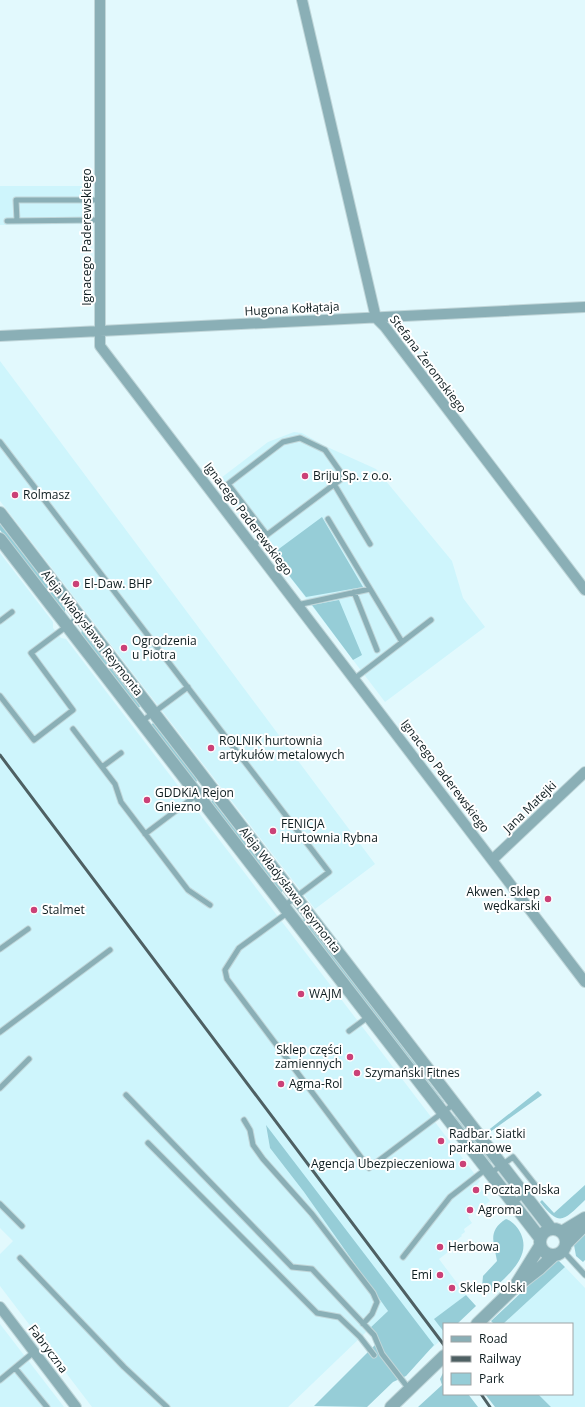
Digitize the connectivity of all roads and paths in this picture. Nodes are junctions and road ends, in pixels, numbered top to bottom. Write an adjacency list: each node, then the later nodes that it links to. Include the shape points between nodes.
1 (100, 0): 3 (street, Ignacego Paderewskiego)
2 (302, 0): 8 (street, Stefana Żeromskiego)
3 (100, 200): 4 (street, Ignacego Paderewskiego); 6 (lane, via 16,200)
4 (100, 220): 6 (lane); 9 (street, Ignacego Paderewskiego)
5 (7, 221): 6 (lane)
6 (17, 221)
7 (585, 307): 8 (street, Hugona Kołłątaja)
8 (376, 318): 9 (street, Hugona Kołłątaja); 20 (street, Stefana Żeromskiego, via 385,326)
9 (101, 331): 10 (street, Hugona Kołłątaja); 18 (street, Ignacego Paderewskiego, via 100,346)
10 (0, 336)
11 (0, 442): 31 (lane)
12 (334, 484): 15 (lane); 15 (lane, via 344,477 325,450 300,438 283,442 228,484); 17 (lane)
13 (0, 513): 24 (street, Aleja Władysława Reymonta)
14 (328, 519): 19 (lane)
15 (267, 535): 18 (lane)
16 (0, 539): 27 (street, Aleja Władysława Reymonta)
17 (370, 544)
18 (252, 546): 22 (street, Ignacego Paderewskiego)
19 (370, 589): 21 (lane); 28 (lane)
20 (585, 590)
21 (354, 592): 22 (lane); 29 (lane)
22 (298, 605): 30 (street, Ignacego Paderewskiego)
23 (12, 612): 26 (lane)
24 (80, 617): 27 (lane); 33 (street, Aleja Władysława Reymonta)
25 (431, 620): 28 (lane)
26 (0, 621)
27 (68, 626): 32 (lane, via 31,653 73,710 34,740); 34 (street, Aleja Władysława Reymonta)
28 (402, 642): 30 (lane)
29 (378, 650)
30 (354, 678): 42 (street, Ignacego Paderewskiego)
31 (188, 686): 33 (lane); 43 (lane, via 329,872)
32 (0, 696)
33 (154, 712): 34 (lane); 39 (street, Aleja Władysława Reymonta)
34 (142, 722): 40 (street, Aleja Władysława Reymonta)
35 (73, 729): 37 (lane)
36 (121, 752): 37 (lane)
37 (102, 767): 41 (lane, via 115,784 121,802)
38 (585, 772): 42 (street, Jana Matejki)
39 (210, 785): 40 (lane); 43 (street, Aleja Władysława Reymonta)
40 (198, 794): 41 (lane); 45 (street, Aleja Władysława Reymonta)
41 (145, 834): 44 (lane, via 188,890)
42 (492, 860): 49 (street, Ignacego Paderewskiego)
43 (296, 897): 45 (lane); 56 (street, Aleja Władysława Reymonta)
44 (210, 905)
45 (286, 909): 50 (street, Aleja Władysława Reymonta); 57 (lane, via 239,948 225,970 226,979 369,1168)
46 (28, 928): 47 (lane)
47 (0, 949)
48 (110, 950): 52 (lane)
49 (585, 982)
50 (369, 1016): 51 (lane); 57 (street, Aleja Władysława Reymonta)
51 (349, 1031)
52 (0, 1032)
53 (29, 1059): 54 (lane)
54 (0, 1088)
55 (126, 1095): 77 (lane, via 292,1267 312,1269)
56 (454, 1104): 57 (lane); 60 (street, Aleja Władysława Reymonta)
57 (443, 1112): 61 (street, Aleja Władysława Reymonta)
58 (244, 1120): 77 (lane, via 250,1130 253,1145 263,1159 312,1214 373,1293 377,1302 372,1314)
59 (148, 1143): 79 (lane, via 317,1313 339,1317)
60 (502, 1165): 61 (lane); 62 (street, Aleja Władysława Reymonta)
61 (489, 1171): 63 (street, Aleja Władysława Reymonta); 71 (lane, via 450,1197)
62 (524, 1194): 63 (lane); 69 (street, Aleja Władysława Reymonta)
63 (513, 1203): 66 (street, Aleja Władysława Reymonta)
64 (0, 1204): 68 (lane)
65 (585, 1218): 69 (street)
66 (527, 1221): 70 (street, Aleja Władysława Reymonta); 70 (street, via 534,1236 535,1246)
67 (585, 1225): 69 (street)
68 (22, 1226)
69 (559, 1242): 70 (street, Aleja Władysława Reymonta, via 545,1253); 70 (street, via 544,1232); 73 (lane); 74 (street, via 539,1269)
70 (538, 1247): 74 (street)
71 (403, 1257)
72 (20, 1258): 86 (lane, via 124,1367)
73 (585, 1276)
74 (512, 1290): 76 (street)
75 (0, 1307): 78 (street, Fabryczna)
76 (478, 1323)
77 (363, 1324): 83 (lane, via 374,1335 382,1354)
78 (34, 1352): 81 (lane); 85 (street, Fabryczna)
79 (374, 1354)
80 (443, 1357): 83 (street)
81 (15, 1368): 82 (lane); 84 (lane)
82 (0, 1380)
83 (409, 1389): 87 (street)
84 (47, 1407)
85 (76, 1407)
86 (167, 1407)
87 (391, 1407)

